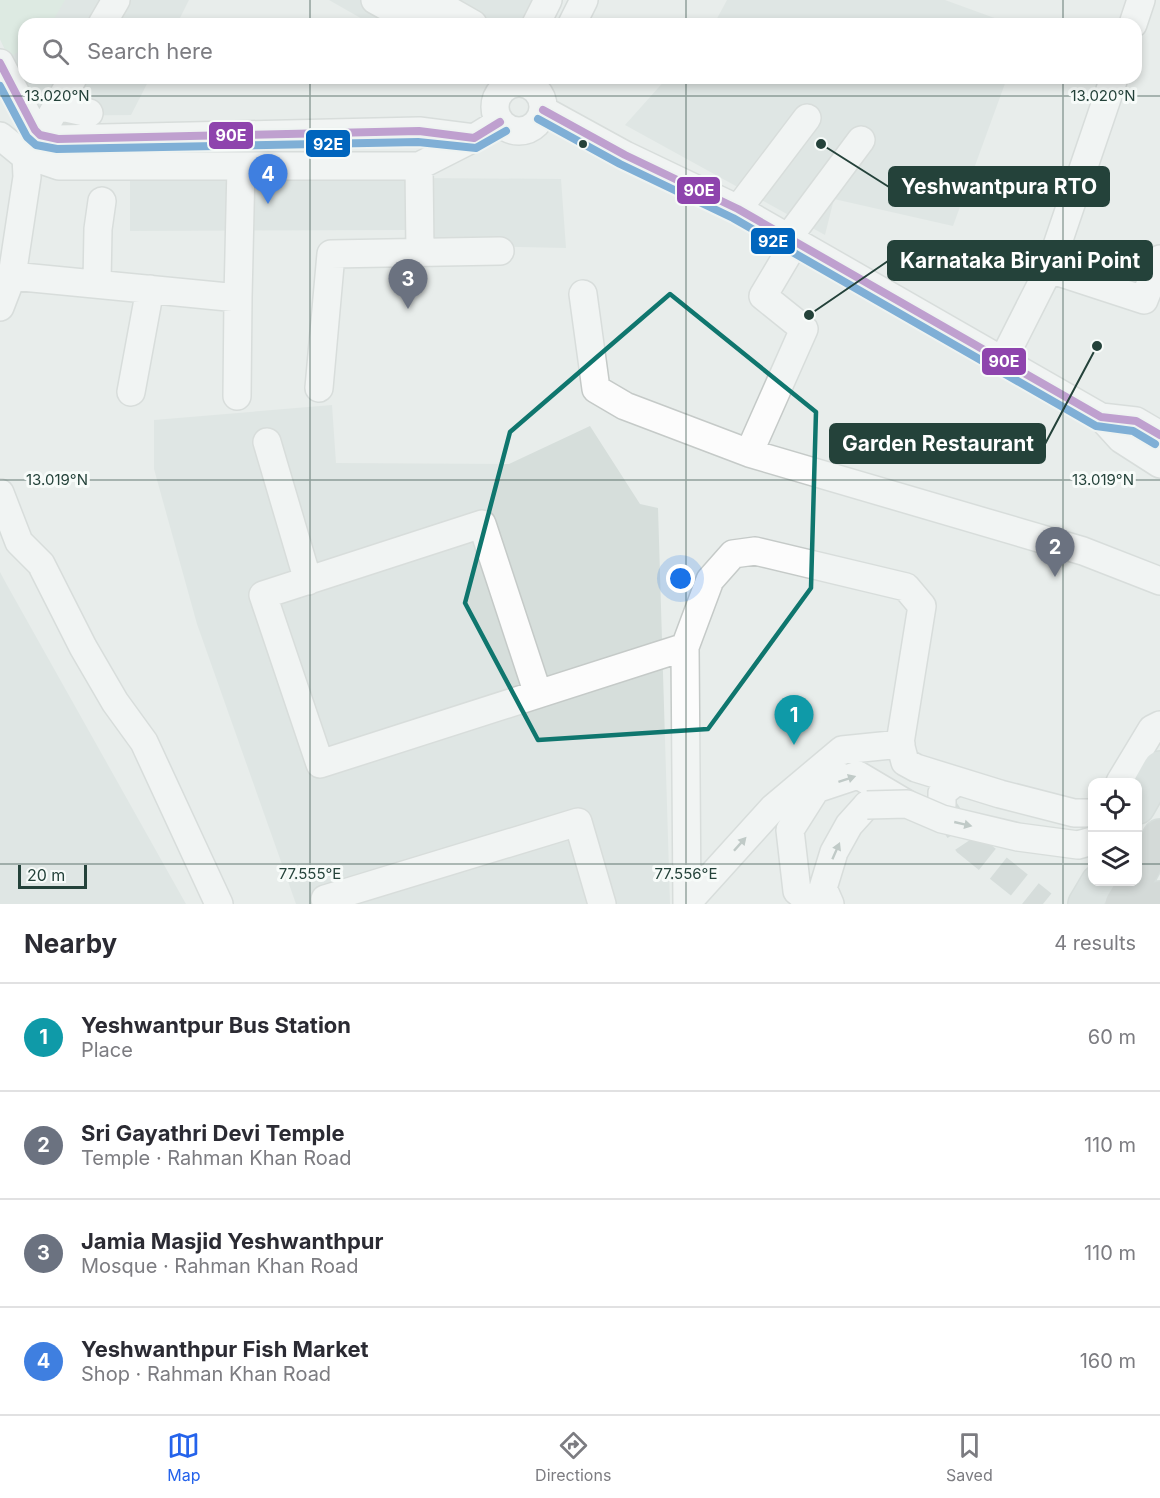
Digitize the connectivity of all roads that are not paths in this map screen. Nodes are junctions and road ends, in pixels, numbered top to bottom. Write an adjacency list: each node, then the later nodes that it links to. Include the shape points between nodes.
1 (116, 0): 8 (street)
2 (375, 0): 9 (street)
3 (401, 0): 10 (street)
4 (431, 0): 11 (street)
5 (548, 0): 12 (street)
6 (584, 0): 13 (street)
7 (1141, 0): 14 (street)
8 (106, 18)
9 (407, 18)
10 (433, 18)
11 (462, 18)
12 (539, 18)
13 (575, 18)
14 (1135, 18)
15 (0, 63): 24 (street)
16 (69, 84): 20 (street)
17 (1112, 84): 35 (street)
18 (527, 86): 23 (street, via 500,92 495,113); 23 (street, via 541,118 521,131); 30 (street, via 625,155)
19 (0, 91): 24 (street)
20 (57, 106): 21 (street); 24 (street)
21 (88, 113)
22 (807, 118): 30 (street)
23 (500, 122): 25 (street)
24 (21, 138): 25 (street, via 46,152 257,153 422,149); 27 (street, via 59,166); 36 (street, via 27,177)
25 (474, 138): 28 (street)
26 (861, 140): 31 (street)
27 (241, 166): 28 (street); 40 (street)
28 (419, 166): 33 (street)
29 (102, 201): 37 (street)
30 (738, 209): 31 (street)
31 (792, 240): 42 (street); 49 (street, via 763,296 804,329)
32 (500, 250): 33 (street)
33 (420, 252): 43 (street, via 331,254)
34 (1160, 259): 35 (street, via 1144,300)
35 (1049, 268): 42 (street)
36 (12, 276): 37 (street); 41 (street)
37 (97, 284): 38 (street)
38 (150, 289): 40 (street); 44 (street)
39 (583, 294): 49 (street, via 596,389 625,406)
40 (238, 298): 45 (street)
41 (0, 307)
42 (1003, 360): 46 (street)
43 (319, 388)
44 (131, 392)
45 (237, 396)
46 (1101, 417): 47 (street, via 1136,421); 50 (street, via 1121,439)
47 (1160, 435)
48 (267, 442): 52 (street)
49 (749, 453): 53 (street, via 1083,551)
50 (1160, 464)
51 (0, 493): 72 (street, via 19,542 41,564 83,647 144,742)
52 (308, 581): 55 (street, via 482,524); 55 (street, via 263,595 320,764)
53 (1160, 581)
54 (685, 647): 55 (street); 57 (street, via 710,580 733,554 755,551 906,587 922,606); 75 (street)
55 (538, 694)
56 (1160, 725): 59 (street, via 1152,729)
57 (901, 744): 60 (street, via 905,762); 75 (street, one-way to 57, via 773,808 842,750)
58 (1160, 768): 61 (main road)
59 (1123, 778)
60 (957, 781): 63 (street, via 942,793); 64 (street, via 1074,813)
61 (1142, 799)
62 (907, 804): 66 (street, one-way to 66, bridge, via 942,819 1018,837 1078,845); 71 (street, one-way to 62, via 789,830 816,789 858,775); 76 (street, one-way to 62, bridge, via 823,888 834,852 849,825 867,805)
63 (942, 805)
64 (1088, 813)
65 (1160, 836): 67 (highway)
66 (1088, 842)
67 (1142, 868)
68 (1096, 886): 77 (main road)
69 (1133, 886): 78 (highway)
70 (1160, 898): 79 (highway)
71 (798, 900)
72 (219, 904)
73 (327, 904): 74 (street, via 325,899 578,822)
74 (602, 904)
75 (687, 904)
76 (830, 904)
77 (1085, 904)
78 (1122, 904)
79 (1157, 904)

